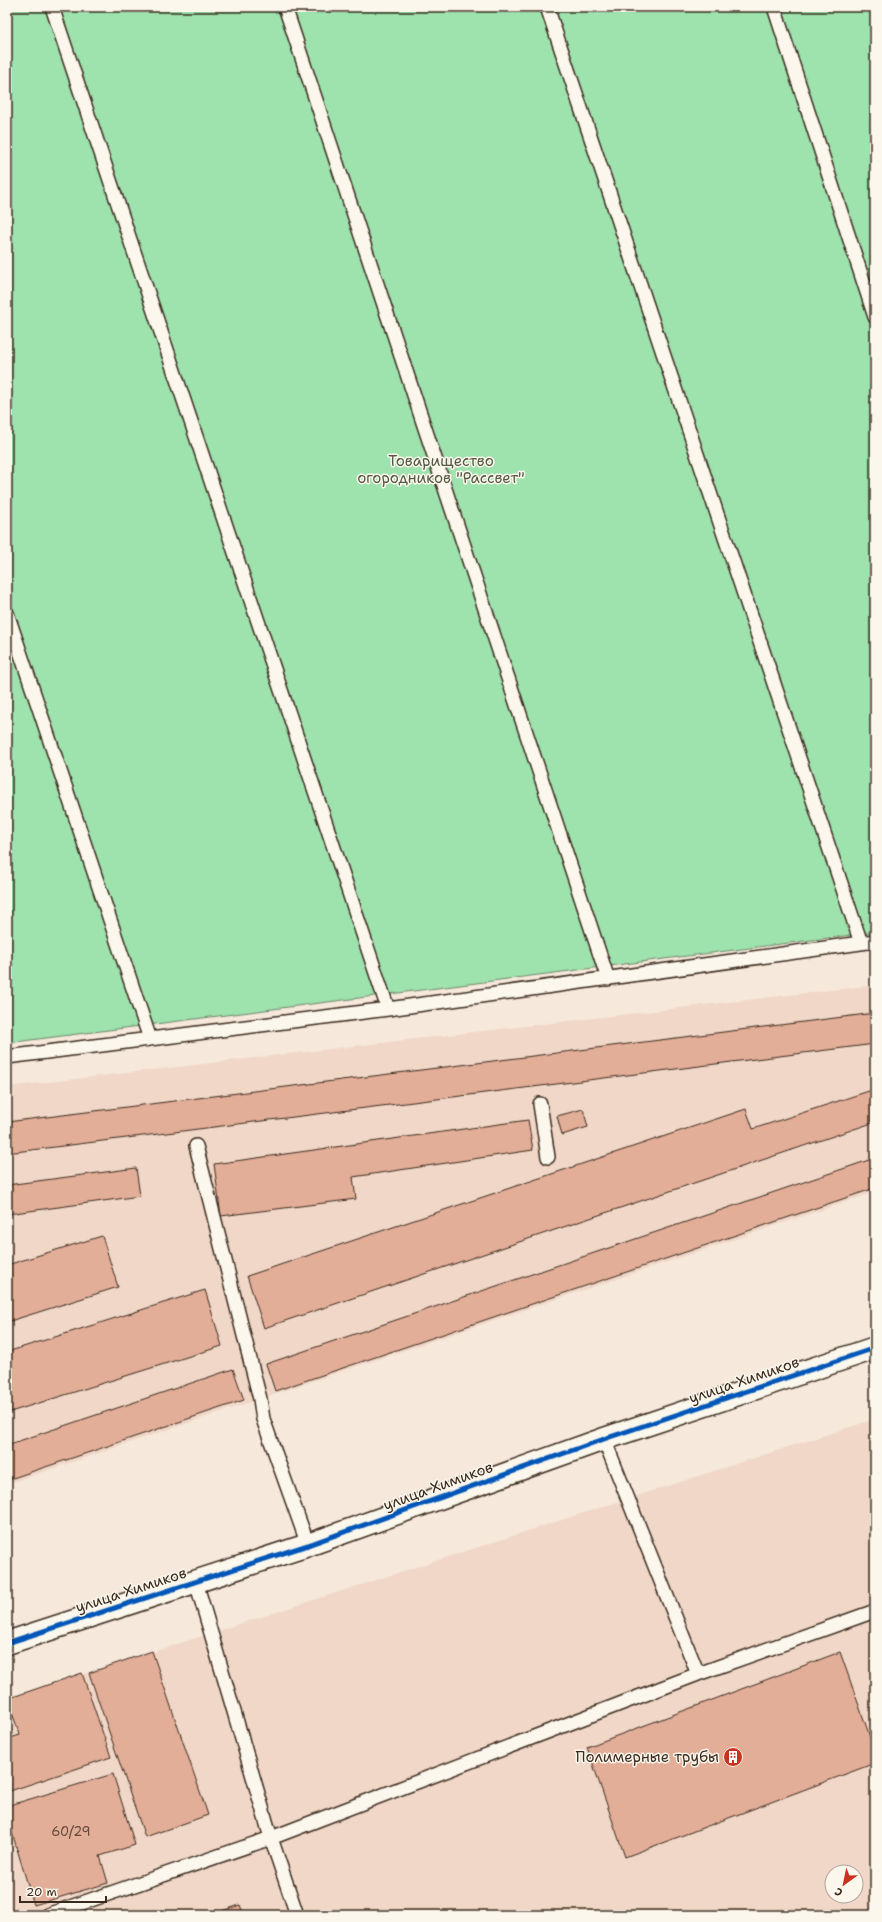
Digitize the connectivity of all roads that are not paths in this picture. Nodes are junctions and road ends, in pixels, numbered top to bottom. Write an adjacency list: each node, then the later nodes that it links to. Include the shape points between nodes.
1 (52, 7): 10 (lane)
2 (285, 7): 9 (lane)
3 (547, 7): 8 (lane)
4 (774, 7): 5 (lane)
5 (875, 317)
6 (7, 613): 11 (lane)
7 (875, 941): 8 (lane)
8 (861, 943): 9 (lane)
9 (608, 978): 10 (lane)
10 (388, 1010): 11 (lane)
11 (150, 1039): 12 (lane)
12 (7, 1057)
13 (540, 1104): 15 (lane)
14 (196, 1146): 18 (lane, via 263,1419)
15 (548, 1157)
16 (875, 1348): 17 (street, улица Химиков)
17 (604, 1439): 18 (street, улица Химиков); 22 (lane)
18 (308, 1545): 19 (street, улица Химиков)
19 (196, 1582): 21 (street, улица Химиков); 23 (lane)
20 (875, 1611): 22 (lane)
21 (7, 1643)
22 (698, 1674): 23 (lane)
23 (271, 1838): 24 (lane); 25 (lane)
24 (47, 1915)
25 (297, 1915)

